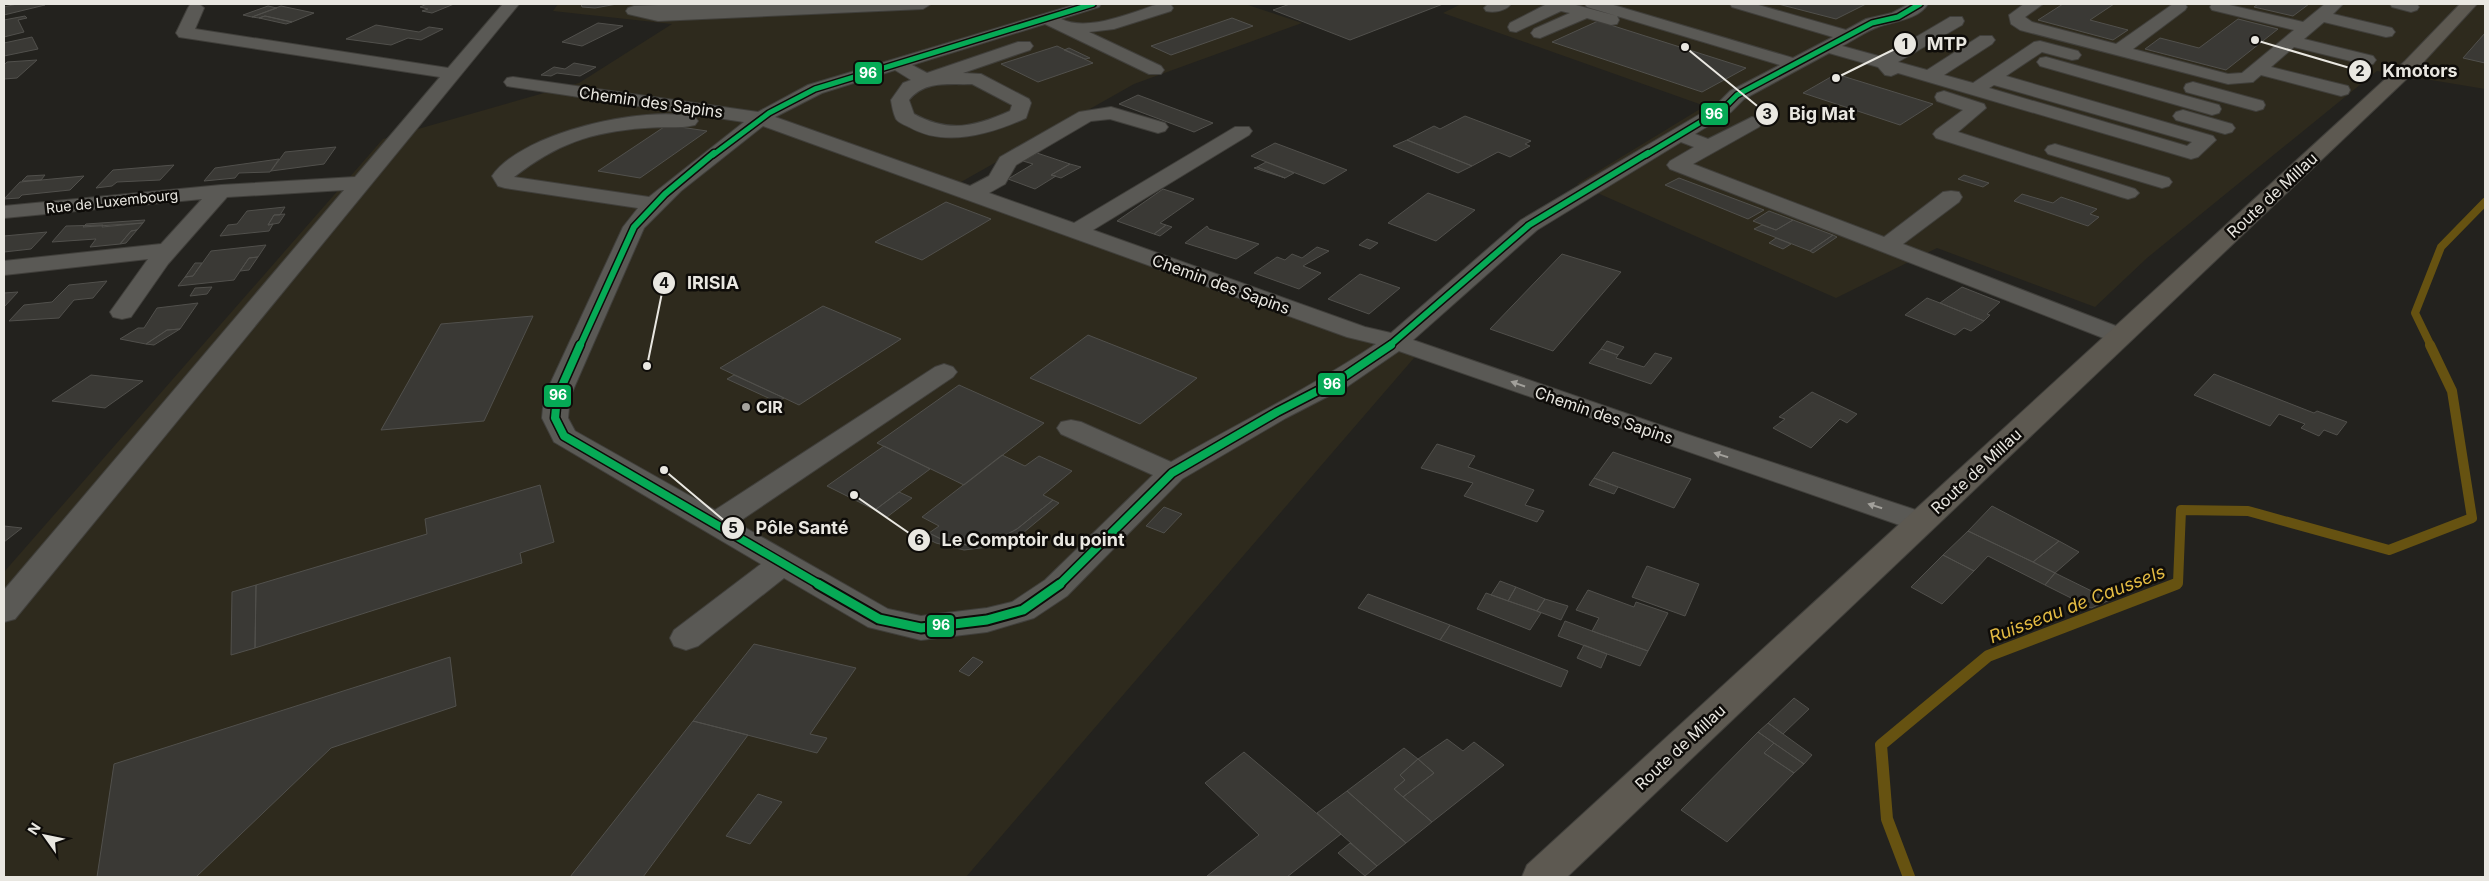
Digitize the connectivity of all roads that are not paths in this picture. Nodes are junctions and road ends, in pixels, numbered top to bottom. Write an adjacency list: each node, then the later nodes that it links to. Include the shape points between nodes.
1 (511, 4): 50 (street)
2 (777, 4): 12 (street)
3 (924, 4): 12 (street, via 658,16 634,12)
4 (1092, 4): 21 (street)
5 (1557, 4): 17 (street); 24 (street)
6 (1738, 4): 31 (street)
7 (1920, 4): 31 (street)
8 (2335, 4): 18 (street); 20 (street)
9 (2469, 4): 45 (main road, Route de Millau)
10 (2025, 5): 38 (street, via 2017,20 2026,26)
11 (2485, 5): 45 (main road, Route de Millau)
12 (694, 6)
13 (2197, 7): 26 (street); 38 (street)
14 (196, 8): 50 (street, via 184,33)
15 (1165, 8): 27 (street, via 1114,24)
16 (1670, 9): 19 (street)
17 (1606, 10): 19 (street); 25 (street, via 1669,38); 29 (street)
18 (2403, 10)
19 (1647, 12): 25 (street)
20 (2320, 16): 26 (street); 28 (street)
21 (1046, 18): 27 (street); 43 (street)
22 (1717, 21): 25 (street)
23 (1956, 21): 42 (street)
24 (1516, 27)
25 (1685, 27): 36 (street)
26 (2306, 28): 33 (street)
27 (1068, 29): 48 (street)
28 (2386, 32)
29 (1540, 33)
30 (1752, 36): 36 (street)
31 (1848, 36): 37 (street)
32 (1986, 40): 51 (street)
33 (2291, 41): 40 (street); 41 (street)
34 (1784, 44): 39 (street)
35 (1024, 46): 52 (street)
36 (1734, 46): 39 (street)
37 (1828, 46): 42 (street); 44 (street)
38 (2118, 51): 47 (street, via 2228,79 2247,78)
39 (1763, 54): 44 (street)
40 (2275, 54): 47 (street); 49 (street)
41 (2367, 60)
42 (1884, 63): 51 (street); 55 (street, via 1901,83)
43 (897, 64): 52 (street); 57 (street, via 815,89)
44 (1795, 64): 63 (street, via 1736,95 1724,108)
45 (2411, 65): 78 (main road, Route de Millau)
46 (2009, 66): 55 (street); 56 (street, via 2025,56); 61 (street)
47 (2258, 69): 54 (street)
48 (1155, 70)
49 (2342, 72)
50 (453, 74): 66 (street)
51 (1930, 76): 55 (street)
52 (925, 80): 52 (street, via 910,87 900,100 904,116 928,128 962,131 997,124 1019,114 1022,103 975,78)
53 (513, 82): 57 (street, Chemin des Sapins)
54 (2341, 90)
55 (1982, 92): 55 (street, via 2172,166 2206,140); 58 (street)
56 (2249, 111)
57 (759, 118): 69 (street, Chemin des Sapins); 71 (street); 71 (street, via 712,122 659,120 593,130 546,145 502,176 505,182)
58 (1960, 120): 65 (street); 68 (street, via 1943,134)
59 (1752, 123): 64 (street)
60 (1158, 127): 69 (street, via 1111,113 1086,116 1007,161 998,180)
61 (2225, 128)
62 (1242, 131): 73 (street)
63 (1679, 135): 64 (street); 79 (street, via 1529,225)
64 (1710, 146): 74 (street, via 1677,165)
65 (2162, 182)
66 (360, 183): 67 (street, Rue de Luxembourg); 86 (street)
67 (221, 191): 72 (street, Rue de Luxembourg); 75 (street, Rue de Luxembourg)
68 (2128, 193)
69 (971, 194): 73 (street, Chemin des Sapins)
70 (1951, 197): 74 (street)
71 (652, 204): 84 (street, via 634,227 601,298 557,397 555,418 564,436)
72 (4, 212)
73 (1075, 232): 79 (street, Chemin des Sapins, via 1356,332)
74 (1886, 246): 78 (street)
75 (168, 250): 76 (street); 77 (street, Rue de Luxembourg)
76 (4, 268)
77 (122, 312)
78 (2120, 336): 83 (main road, Route de Millau)
79 (1396, 342): 82 (street, via 1339,380 1276,412); 83 (street, Chemin des Sapins, one-way to 79)
80 (944, 372): 84 (street)
81 (1071, 428): 82 (street)
82 (1172, 473): 85 (street, via 1056,588 1023,610 987,620 921,628 879,619)
83 (1921, 522): 88 (main road, Route de Millau)
84 (716, 524): 85 (street)
85 (783, 563): 87 (street)
86 (4, 611)
87 (686, 638)
88 (1541, 877)

